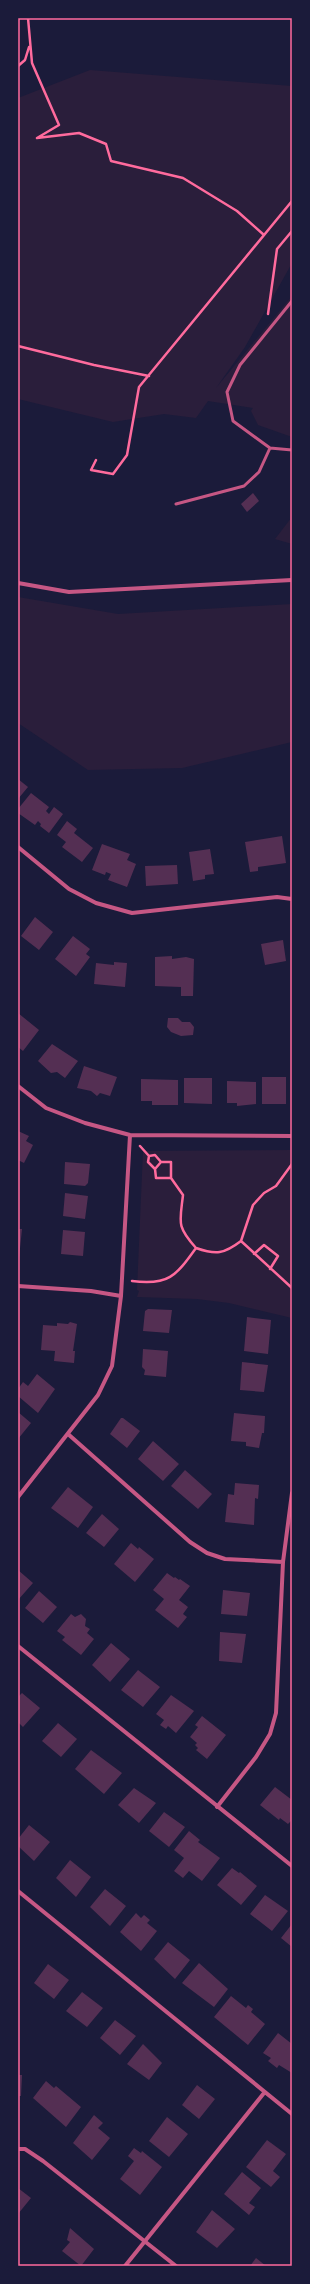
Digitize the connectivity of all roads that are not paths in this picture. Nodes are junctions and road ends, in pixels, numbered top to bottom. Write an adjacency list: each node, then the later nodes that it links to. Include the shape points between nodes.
1 (292, 301): 2 (lane, via 240,364 227,392 233,421)
2 (270, 448): 3 (lane); 4 (lane, via 259,472 244,486)
3 (292, 450)
4 (176, 504)
5 (292, 580): 6 (street, via 69,592)
6 (18, 583)
7 (18, 847): 8 (street, via 69,889 96,903 132,913 277,897)
8 (292, 899)
9 (18, 1086): 10 (street, via 46,1108 85,1123)
10 (130, 1135): 11 (street); 13 (street)
11 (292, 1136)
12 (18, 1286): 13 (street)
13 (121, 1296): 14 (street, via 112,1366 98,1395)
14 (68, 1434): 16 (street); 17 (street, via 190,1542 207,1553 225,1559)
15 (292, 1493): 17 (street)
16 (18, 1497)
17 (283, 1562): 19 (street, via 276,1713 270,1734 256,1757)
18 (18, 1646): 19 (street)
19 (217, 1807): 20 (street)
20 (292, 1866)
21 (18, 1891): 22 (street)
22 (264, 2093): 23 (street); 25 (street)
23 (292, 2114)
24 (18, 2149): 25 (street, via 25,2149 43,2161)
25 (145, 2241): 26 (street); 27 (street)
26 (124, 2266)
27 (176, 2266)

